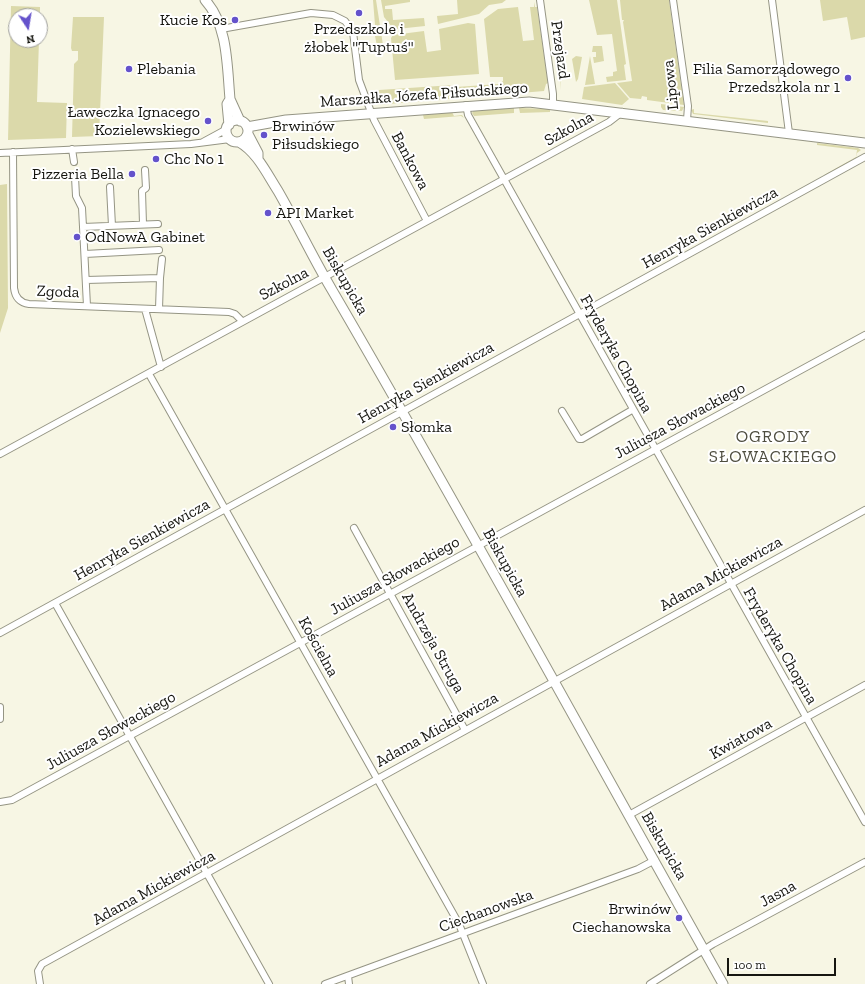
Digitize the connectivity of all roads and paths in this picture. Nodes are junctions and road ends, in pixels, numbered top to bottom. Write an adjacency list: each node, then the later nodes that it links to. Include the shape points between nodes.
1 (540, 0): 7 (street, Przejazd)
2 (673, 0): 11 (street, Lipowa, via 688,106)
3 (772, 0): 14 (street)
4 (206, 2): 5 (main road, Biskupicka, via 214,11)
5 (221, 29): 6 (main road, Biskupicka); 10 (street, Bankowa, via 310,13 341,18 353,32 359,80)
6 (230, 99): 12 (main road, Biskupicka, via 227,104); 13 (main road, Biskupicka)
7 (553, 104): 8 (main road, Marszałka Józefa Piłsudskiego, via 521,102); 9 (main road, Marszałka Józefa Piłsudskiego)
8 (466, 105): 10 (main road, Marszałka Józefa Piłsudskiego); 27 (street, Fryderyka Chopina, via 468,115)
9 (622, 112): 11 (main road, Marszałka Józefa Piłsudskiego); 27 (street, Szkolna, via 609,122)
10 (371, 113): 13 (main road, Marszałka Józefa Piłsudskiego); 29 (street, Bankowa)
11 (687, 120): 14 (main road, Marszałka Józefa Piłsudskiego)
12 (228, 127): 13 (main road, via 234,121); 15 (main road, via 227,135); 16 (street)
13 (245, 127): 17 (main road, via 244,140); 23 (main road, Biskupicka, via 258,152)
14 (789, 133): 18 (main road, Marszałka Józefa Piłsudskiego)
15 (230, 140): 16 (street); 17 (main road)
16 (203, 142): 19 (street)
17 (239, 142): 23 (main road, Biskupicka)
18 (865, 143)
19 (72, 149): 21 (street); 24 (street)
20 (0, 152): 21 (street)
21 (13, 152): 40 (street, Zgoda, via 16,297 24,303)
22 (865, 157): 43 (street, Henryka Sienkiewicza)
23 (258, 158): 37 (main road, Biskupicka)
24 (74, 162)
25 (145, 170): 30 (street, via 146,188 142,191)
26 (75, 177): 33 (street, via 76,196 82,208)
27 (504, 180): 29 (street, Szkolna); 43 (street, Fryderyka Chopina)
28 (110, 187): 32 (street)
29 (427, 221): 37 (street, Szkolna)
30 (143, 224): 31 (street); 32 (street)
31 (158, 224)
32 (112, 226): 33 (street)
33 (83, 227): 35 (street)
34 (159, 250): 35 (street)
35 (85, 254): 39 (street)
36 (162, 259): 38 (street)
37 (324, 277): 44 (street, Szkolna); 49 (main road, Biskupicka)
38 (160, 278): 39 (street); 42 (street)
39 (86, 280): 40 (street)
40 (87, 306): 41 (street, Zgoda)
41 (145, 309): 42 (street, Zgoda); 46 (street)
42 (158, 309): 44 (street, Zgoda, via 229,312 235,314)
43 (579, 314): 48 (street, Fryderyka Chopina); 49 (street, Henryka Sienkiewicza)
44 (242, 322): 46 (street, Szkolna)
45 (865, 335): 51 (street, Juliusza Słowackiego)
46 (161, 367): 47 (street, Szkolna)
47 (148, 374): 52 (street, Szkolna); 53 (street, Kościelna)
48 (632, 410): 50 (street, via 579,439); 51 (street, Fryderyka Chopina)
49 (403, 411): 53 (street, Henryka Sienkiewicza); 56 (main road, Biskupicka)
50 (562, 411)
51 (654, 449): 56 (street, Juliusza Słowackiego); 57 (street, Fryderyka Chopina)
52 (0, 454)
53 (225, 509): 59 (street, Henryka Sienkiewicza); 61 (street, Kościelna)
54 (865, 510): 57 (street, Adama Mickiewicza)
55 (354, 528): 58 (street, Andrzeja Struga)
56 (477, 545): 58 (street, Juliusza Słowackiego); 62 (main road, Biskupicka)
57 (730, 584): 62 (street, Adama Mickiewicza); 65 (street, Fryderyka Chopina)
58 (390, 594): 61 (street, Juliusza Słowackiego); 67 (street, Andrzeja Struga)
59 (55, 603): 60 (street, Henryka Sienkiewicza); 68 (street)
60 (0, 633)
61 (300, 642): 68 (street, Juliusza Słowackiego); 69 (street, Kościelna)
62 (553, 681): 67 (street, Adama Mickiewicza); 71 (main road, Biskupicka)
63 (865, 685): 65 (street, Kwiatowa)
64 (0, 707): 66 (street)
65 (806, 718): 71 (street, Kwiatowa); 72 (street, Fryderyka Chopina)
66 (0, 719)
67 (465, 730): 69 (street, Adama Mickiewicza)
68 (128, 736): 70 (street, Juliusza Słowackiego, via 12,800); 75 (street)
69 (378, 778): 75 (street, Adama Mickiewicza); 76 (street, Kościelna)
70 (0, 802)
71 (629, 815): 73 (main road, Biskupicka)
72 (865, 822)
73 (656, 860): 76 (street, Ciechanowska); 77 (main road, Biskupicka)
74 (865, 862): 77 (street, Jasna)
75 (207, 874): 79 (street, Adama Mickiewicza, via 42,964 38,971); 80 (street)
76 (463, 934): 78 (street, Ciechanowska); 83 (street, Kościelna)
77 (704, 950): 84 (street, Jasna); 85 (main road, Biskupicka)
78 (348, 976): 81 (street, Ciechanowska); 82 (street)
79 (40, 984)
80 (269, 984)
81 (325, 984)
82 (350, 984)
83 (483, 984)
84 (650, 984)
85 (723, 984)

